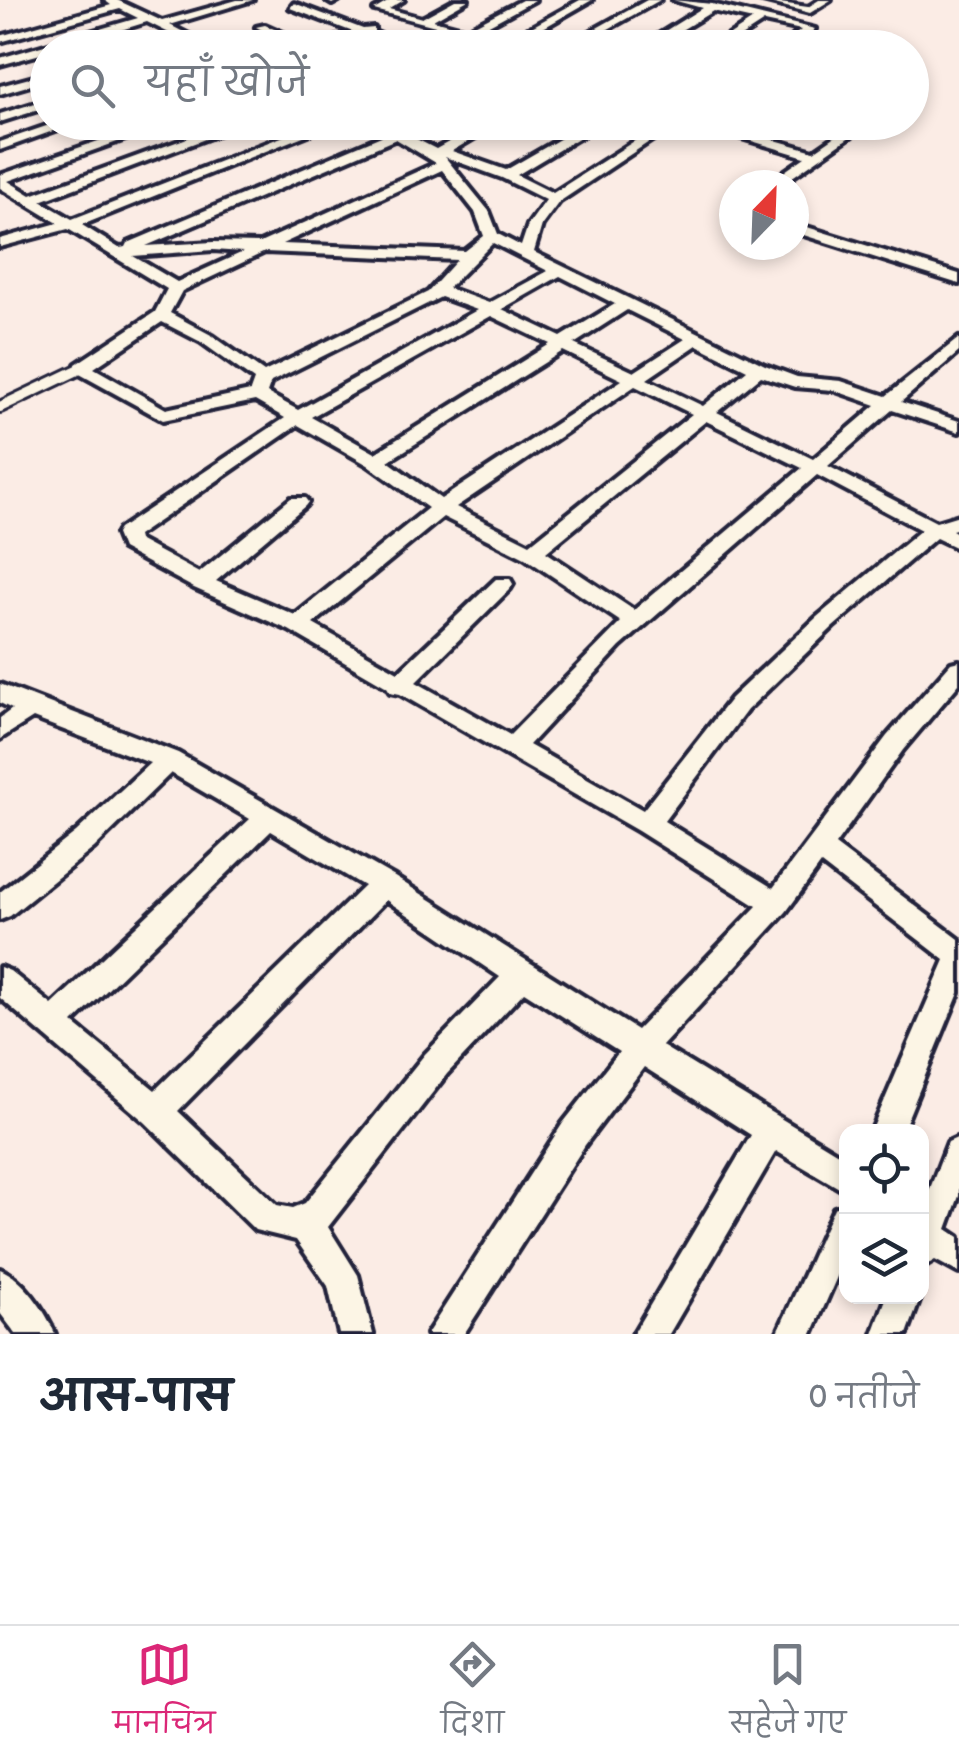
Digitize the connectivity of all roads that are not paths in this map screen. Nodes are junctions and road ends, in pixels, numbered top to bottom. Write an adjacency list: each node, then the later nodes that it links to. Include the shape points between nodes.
1 (248, 0): 17 (street)
2 (399, 0): 15 (street, via 380,10)
3 (464, 0): 15 (street)
4 (530, 0): 25 (street)
5 (587, 0): 26 (street)
6 (655, 0): 27 (street)
7 (678, 0): 12 (street)
8 (764, 0): 9 (street, via 810,10)
9 (826, 0)
10 (114, 3): 13 (street); 31 (street)
11 (294, 6): 22 (street)
12 (712, 8): 14 (street); 28 (street)
13 (147, 19): 17 (street); 19 (street)
14 (762, 19): 29 (street); 30 (street)
15 (424, 21): 24 (street)
16 (397, 22): 23 (street)
17 (160, 25): 20 (street)
18 (261, 27): 21 (street)
19 (109, 30)
20 (170, 30)
21 (268, 30)
22 (363, 30)
23 (369, 30)
24 (461, 30)
25 (473, 30)
26 (531, 30)
27 (594, 30)
28 (675, 30)
29 (744, 30)
30 (810, 30)
31 (0, 39)
32 (30, 53): 33 (street)
33 (0, 62)
34 (30, 81): 35 (street)
35 (0, 90)
36 (30, 109): 37 (street)
37 (0, 118)
38 (30, 136): 49 (street)
39 (116, 140): 55 (street)
40 (195, 140): 57 (street)
41 (288, 140): 54 (street)
42 (362, 140): 58 (street)
43 (411, 140): 51 (street)
44 (467, 140): 51 (street)
45 (568, 140): 53 (street)
46 (645, 140): 56 (street)
47 (760, 140): 50 (street)
48 (837, 140): 50 (street)
49 (0, 146)
50 (814, 155): 52 (street)
51 (440, 157): 53 (street); 61 (street, via 482,211); 63 (street)
52 (793, 170)
53 (507, 175): 56 (street)
54 (194, 179): 58 (street); 59 (street)
55 (0, 181): 57 (street)
56 (554, 199): 65 (street, via 535,224)
57 (27, 202): 59 (street)
58 (238, 202): 64 (street)
59 (67, 226): 62 (street); 64 (street)
60 (809, 232): 68 (street)
61 (492, 237): 65 (street); 66 (street)
62 (0, 243)
63 (267, 249): 64 (street); 66 (street); 69 (street)
64 (119, 252): 69 (street)
65 (527, 252): 67 (street)
66 (470, 256): 70 (street)
67 (560, 270): 71 (street); 72 (street)
68 (959, 279)
69 (176, 288): 73 (street)
70 (438, 290): 72 (street); 80 (street)
71 (629, 302): 74 (street); 75 (street)
72 (492, 310): 75 (street); 84 (street)
73 (160, 315): 77 (street); 80 (street, via 207,340)
74 (698, 338): 78 (street); 79 (street)
75 (558, 344): 79 (street); 86 (street)
76 (959, 344): 81 (street)
77 (82, 368): 80 (street, via 163,415); 82 (lane)
78 (760, 369): 81 (street); 83 (street)
79 (634, 382): 83 (street); 89 (street)
80 (261, 387): 84 (street)
81 (886, 404): 85 (street); 87 (street)
82 (0, 408)
83 (701, 414): 87 (street); 93 (street)
84 (297, 418): 86 (street); 94 (street, via 126,534 129,544)
85 (959, 427)
86 (375, 461): 89 (street)
87 (817, 468): 91 (street); 96 (street)
88 (298, 502): 94 (street)
89 (440, 508): 93 (street); 97 (street)
90 (959, 521): 91 (street)
91 (935, 528): 92 (street); 106 (street, via 739,704)
92 (959, 542)
93 (532, 554): 96 (street)
94 (201, 583): 97 (street)
95 (503, 584): 99 (street)
96 (637, 622): 103 (street)
97 (298, 625): 99 (street)
98 (959, 669): 107 (street)
99 (398, 686): 103 (street)
100 (0, 693): 101 (street)
101 (30, 708): 102 (street); 104 (street)
102 (0, 730)
103 (512, 749): 106 (street)
104 (170, 760): 105 (street); 110 (street)
105 (268, 818): 108 (street); 114 (street)
106 (647, 824): 109 (street)
107 (818, 848): 109 (street); 111 (street)
108 (384, 884): 112 (street); 116 (street)
109 (776, 904): 115 (street)
110 (0, 908)
111 (959, 957): 117 (street)
112 (521, 975): 115 (street); 121 (street, via 436,1064 330,1202)
113 (0, 980): 114 (street)
114 (52, 1024): 116 (street)
115 (641, 1047): 118 (street); 130 (street, via 574,1134)
116 (156, 1111): 121 (street, via 267,1218)
117 (889, 1124)
118 (771, 1130): 120 (street); 131 (street)
119 (959, 1153): 122 (street)
120 (839, 1172)
121 (304, 1224): 129 (street, via 351,1293)
122 (929, 1230)
123 (839, 1235): 132 (street)
124 (929, 1245): 125 (street)
125 (959, 1256)
126 (0, 1286): 128 (street)
127 (901, 1304): 133 (street)
128 (38, 1334)
129 (356, 1334)
130 (444, 1334)
131 (650, 1334)
132 (794, 1334)
133 (890, 1334)

